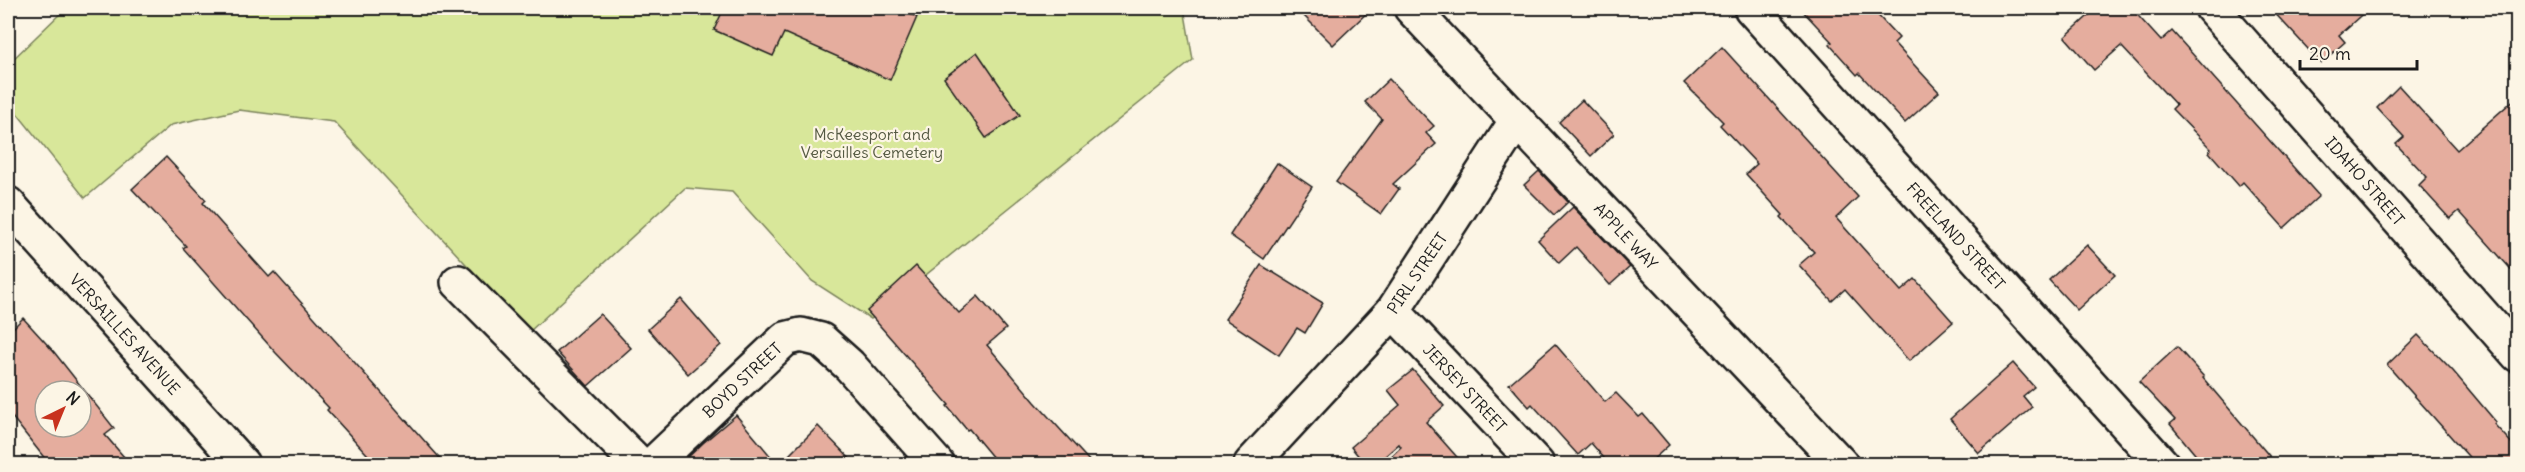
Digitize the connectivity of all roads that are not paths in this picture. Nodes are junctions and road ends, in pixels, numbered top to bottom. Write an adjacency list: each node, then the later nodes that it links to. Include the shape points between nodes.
1 (1411, 8): 4 (street, APPLE WAY)
2 (1751, 8): 16 (street, FREELAND STREET)
3 (2212, 8): 8 (street, IDAHO STREET)
4 (1516, 120): 7 (street, PIRL STREET); 15 (street, APPLE WAY)
5 (8, 204): 9 (street, VERSAILLES AVENUE)
6 (458, 282): 10 (street)
7 (1393, 311): 13 (street, PIRL STREET); 14 (street, JERSEY STREET)
8 (2517, 354)
9 (242, 465)
10 (639, 465)
11 (652, 465): 12 (street, BOYD STREET, via 785,339 801,335 820,340 849,365)
12 (937, 465)
13 (1251, 465)
14 (1537, 465)
15 (1840, 465)
16 (2162, 465)

